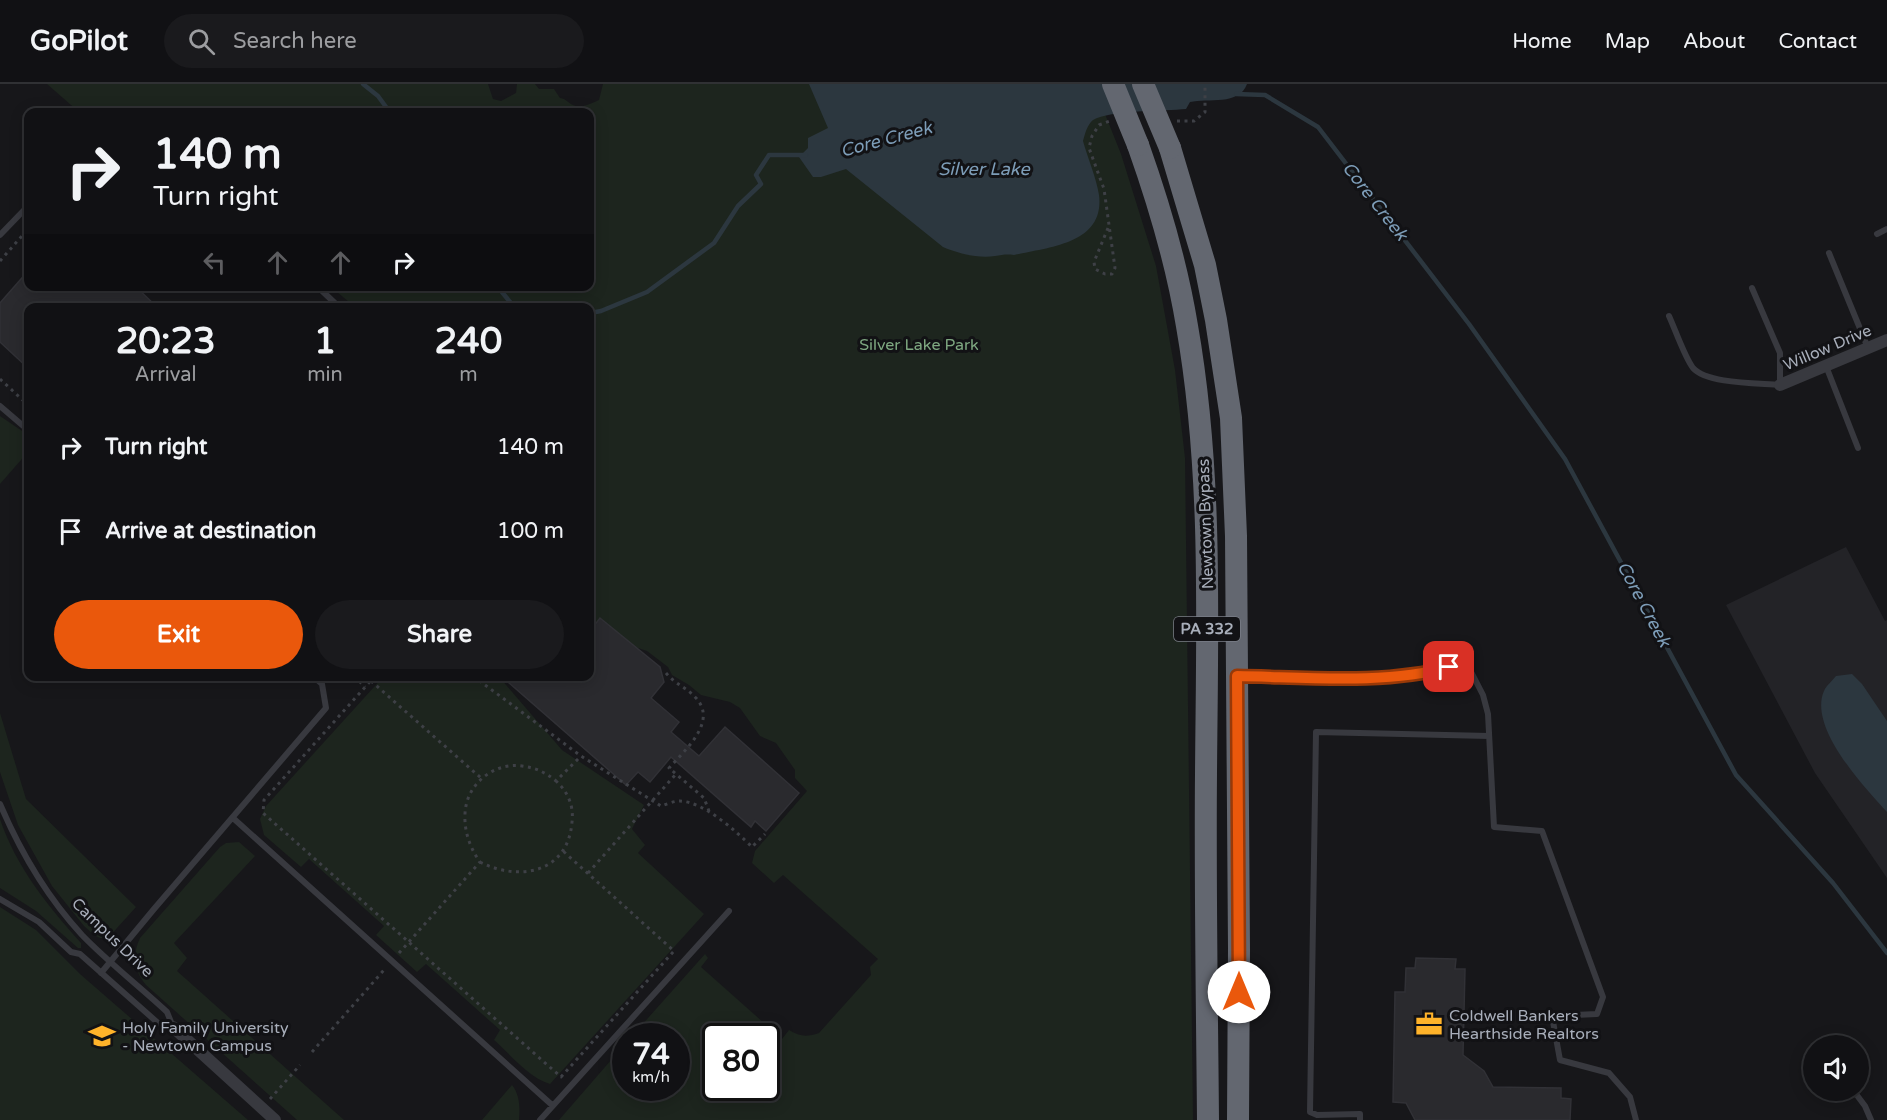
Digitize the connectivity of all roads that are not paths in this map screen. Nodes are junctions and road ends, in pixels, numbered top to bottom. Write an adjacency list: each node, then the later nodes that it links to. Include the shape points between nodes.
1 (1113, 84): 33 (highway, Newtown Bypass / PA 332, bridge, via 1149,175 1174,261 1187,324 1201,432 1208,593)
2 (1143, 84): 19 (highway, Newtown Bypass / PA 332, bridge, via 1170,148 1205,265 1227,390 1235,487)
3 (24, 210): 6 (lane)
4 (1887, 229): 5 (lane)
5 (1877, 234)
6 (0, 235)
7 (1829, 253): 13 (lane)
8 (1752, 288): 15 (lane, via 1780,353)
9 (322, 291): 10 (lane)
10 (335, 303)
11 (1669, 316): 15 (lane, via 1692,367 1703,375)
12 (1887, 340): 13 (street, Willow Drive)
13 (1868, 348): 14 (street, Willow Drive)
14 (1826, 366): 15 (street, Willow Drive); 18 (lane)
15 (1780, 385)
16 (0, 406): 17 (lane)
17 (24, 427)
18 (1858, 448)
19 (1237, 676): 21 (lane, via 1376,678 1431,672 1467,662 1483,694); 34 (highway, Newtown Bypass / PA 332)
20 (319, 681): 23 (lane, via 326,708)
21 (1489, 736): 35 (lane, via 1316,732 1311,1112 1360,1114); 36 (lane, via 1494,827 1542,831 1603,998 1597,1014 1552,1016 1560,1060 1609,1073 1630,1097)
22 (0, 804): 26 (lane, Campus Drive, via 15,840 57,904 83,936)
23 (233, 818): 26 (lane); 30 (lane)
24 (0, 899): 27 (lane, Campus Drive, via 39,922 71,952 80,954)
25 (729, 911): 30 (lane)
26 (111, 961): 27 (lane); 28 (lane, Campus Drive, via 167,1012)
27 (102, 973): 28 (lane, Campus Drive, via 158,1023)
28 (173, 1027): 31 (street, Campus Drive)
29 (1861, 1101): 37 (lane)
30 (552, 1105): 32 (lane)
31 (275, 1120)
32 (540, 1120)
33 (1208, 1120)
34 (1238, 1120)
35 (1360, 1120)
36 (1636, 1120)
37 (1871, 1120)

